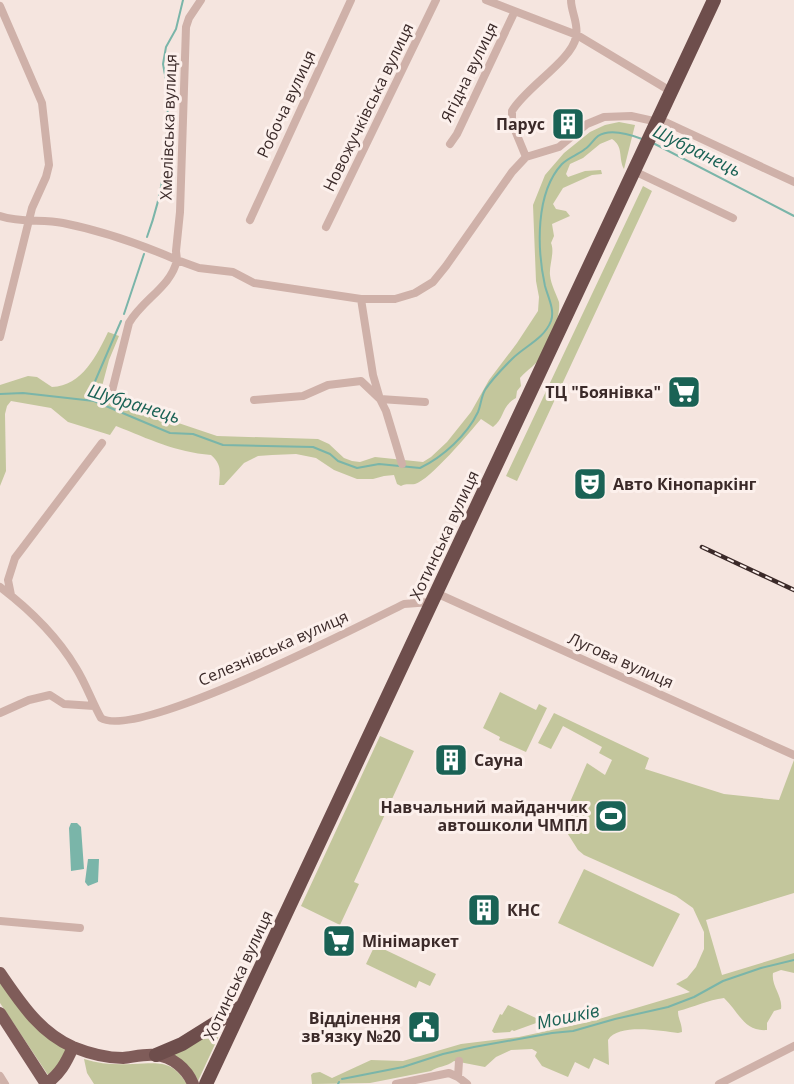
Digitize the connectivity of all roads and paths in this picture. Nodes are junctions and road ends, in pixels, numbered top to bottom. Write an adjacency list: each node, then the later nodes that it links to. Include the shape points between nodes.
1 (201, 0): 21 (street, Хмелівська вулиця, via 186,27)
2 (351, 0): 19 (street, Робоча вулиця)
3 (436, 0): 20 (street, Новожучківська вулиця)
4 (486, 0): 8 (street)
5 (571, 0): 9 (street)
6 (714, 0): 10 (highway, Хотинська вулиця)
7 (0, 6): 18 (street, via 42,103 49,165)
8 (514, 13): 9 (street); 12 (street, Ягідна вулиця)
9 (577, 36): 10 (street); 13 (street, via 557,65 526,92 512,111 512,123)
10 (672, 92): 11 (highway, Хотинська вулиця)
11 (658, 123): 13 (street, via 630,116 604,117 587,124 559,147); 14 (highway, Хотинська вулиця); 15 (street)
12 (450, 144)
13 (526, 157): 22 (street, via 433,282 415,293 395,298)
14 (636, 168): 17 (street); 32 (highway, Хотинська вулиця)
15 (794, 182)
16 (0, 216): 18 (street)
17 (733, 218)
18 (29, 219): 21 (street, via 63,223 128,240); 23 (street)
19 (250, 220)
20 (326, 227)
21 (177, 260): 22 (street, via 199,268 233,272 254,284); 24 (street, via 170,280 129,323)
22 (361, 299): 25 (street)
23 (0, 337)
24 (111, 395)
25 (380, 399): 26 (street, via 361,381 328,385 303,396); 27 (street); 29 (street)
26 (254, 400)
27 (424, 402)
28 (102, 443): 31 (street, via 15,558 8,580)
29 (402, 464)
30 (0, 588): 31 (street, Селезнівська вулиця)
31 (11, 596): 33 (street, Селезнівська вулиця, via 65,651)
32 (433, 597): 33 (street, Селезнівська вулиця, via 404,604 225,690 146,716 107,722); 35 (street, Лугова вулиця); 39 (highway, Хотинська вулиця)
33 (94, 706): 34 (street, via 64,704 50,695)
34 (0, 713)
35 (794, 755)
36 (0, 921): 37 (street)
37 (80, 928)
38 (0, 973): 42 (main road, via 25,1010)
39 (243, 1005): 43 (highway, via 182,1044); 47 (highway, Хотинська вулиця)
40 (0, 1013): 49 (main road)
41 (794, 1046): 53 (street)
42 (73, 1047): 43 (main road, via 121,1058); 49 (main road, via 57,1076)
43 (156, 1055): 50 (main road, via 181,1065)
44 (459, 1061): 46 (street)
45 (0, 1076): 48 (street)
46 (458, 1077): 51 (street, via 449,1073); 52 (street)
47 (209, 1081)
48 (5, 1084)
49 (46, 1084)
50 (193, 1084)
51 (396, 1084)
52 (467, 1084)
53 (719, 1084)

